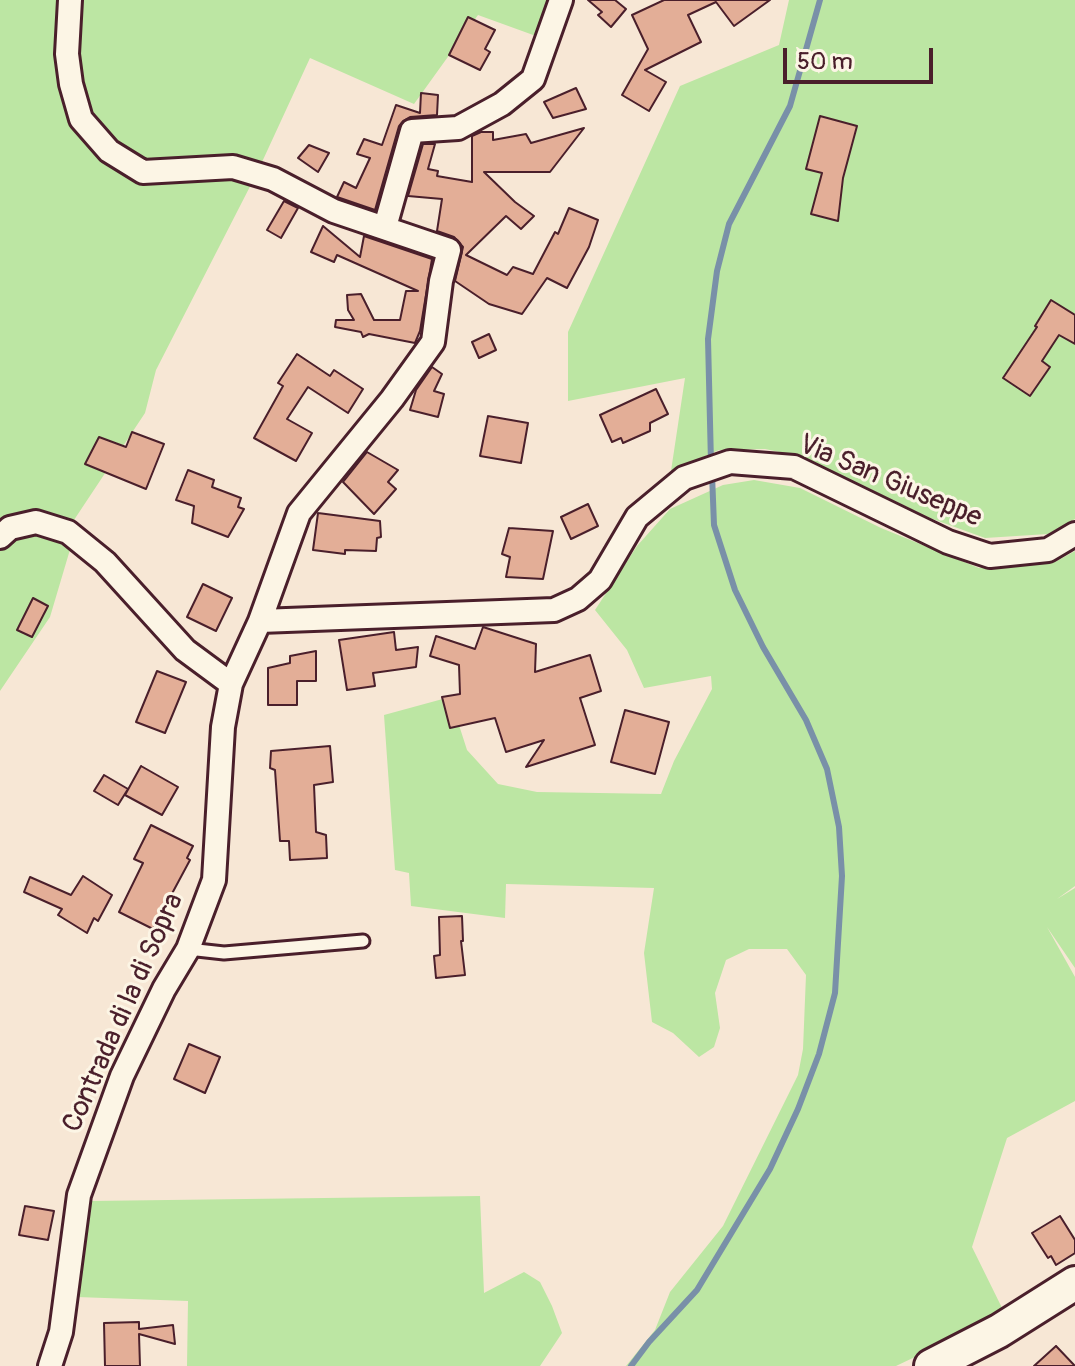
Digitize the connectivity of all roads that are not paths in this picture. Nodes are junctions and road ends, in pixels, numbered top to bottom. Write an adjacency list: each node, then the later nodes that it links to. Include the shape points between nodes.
1 (70, 0): 3 (street, via 71,84 81,119 109,151 143,172 233,167)
2 (561, 0): 3 (street, via 533,79 458,128 412,131)
3 (385, 227): 6 (street, Contrada di la di Sopra, via 449,250 433,342 299,513)
4 (1075, 534): 6 (street, Via San Giuseppe, via 1048,550 990,556 948,542 794,467 730,462 684,478 637,517 600,580 554,610)
5 (0, 537): 7 (street, via 10,528 36,522 68,532 105,562 185,650)
6 (260, 621): 7 (street, Contrada di la di Sopra)
7 (231, 684): 9 (street, Contrada di la di Sopra, via 223,727 214,880)
8 (363, 941): 9 (lane, via 224,953)
9 (188, 949): 11 (street, Contrada di la di Sopra, via 122,1076 79,1195 61,1332)
10 (1075, 1283): 12 (street)
11 (50, 1366)
12 (931, 1366)

